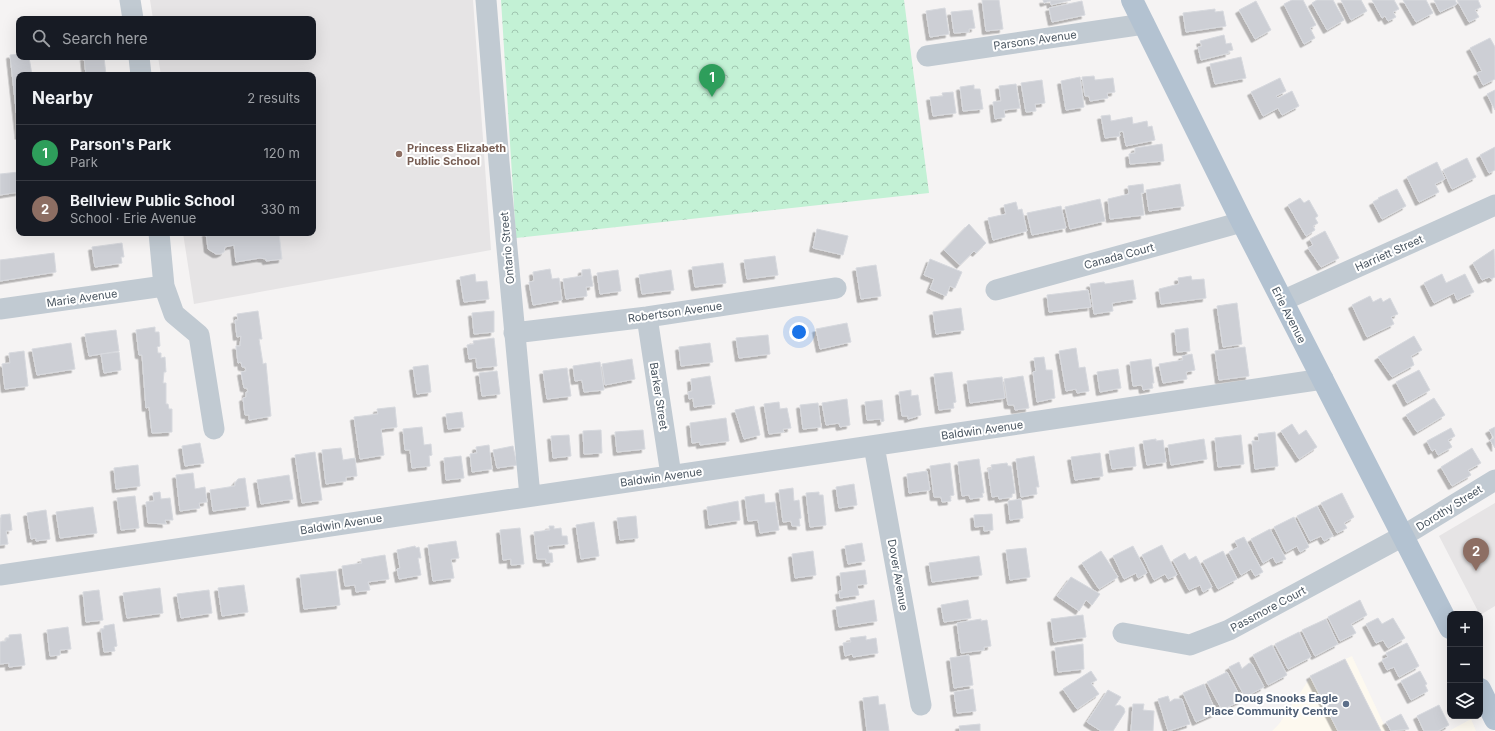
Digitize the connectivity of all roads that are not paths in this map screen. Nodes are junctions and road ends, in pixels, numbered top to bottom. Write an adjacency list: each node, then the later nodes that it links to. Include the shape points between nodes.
1 (130, 0): 4 (street)
2 (486, 0): 18 (street, Ontario Street)
3 (1132, 0): 5 (main road, Erie Avenue)
4 (133, 16)
5 (1144, 24): 6 (street, Parsons Avenue); 10 (main road, Erie Avenue)
6 (927, 56)
7 (139, 60): 8 (street)
8 (141, 72)
9 (1495, 205): 15 (street, Harriett Street)
10 (1242, 222): 14 (street, Canada Court); 15 (main road, Erie Avenue)
11 (159, 236): 12 (street)
12 (164, 286): 16 (street, Marie Avenue); 20 (street, via 174,314 199,335)
13 (836, 288): 17 (street, Robertson Avenue)
14 (996, 290)
15 (1282, 301): 19 (main road, Erie Avenue)
16 (0, 310)
17 (647, 317): 18 (street, Robertson Avenue); 22 (street, Barker Street)
18 (514, 333): 24 (street, Ontario Street)
19 (1323, 379): 21 (street, Baldwin Avenue); 25 (main road, Erie Avenue)
20 (214, 429)
21 (874, 446): 22 (street, Baldwin Avenue); 30 (street, Dover Avenue)
22 (671, 475): 24 (street, Baldwin Avenue)
23 (1495, 480): 25 (street, Dorothy Street)
24 (530, 496): 26 (street, Baldwin Avenue)
25 (1404, 536): 27 (main road, Erie Avenue); 28 (street, Passmore Court, via 1229,630 1190,645)
26 (0, 575)
27 (1447, 622)
28 (1123, 633)
29 (1483, 695): 31 (main road)
30 (921, 705)
31 (1495, 719)

